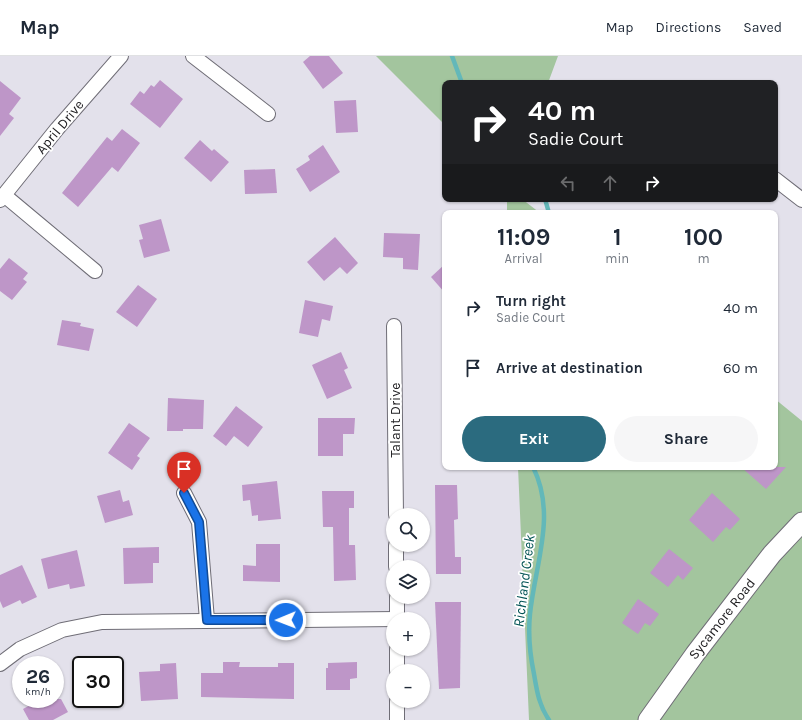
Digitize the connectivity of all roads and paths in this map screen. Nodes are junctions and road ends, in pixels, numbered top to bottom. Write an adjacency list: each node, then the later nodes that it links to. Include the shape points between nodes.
1 (121, 56): 5 (street, April Drive, via 57,129)
2 (193, 56): 3 (street)
3 (268, 114)
4 (778, 181): 6 (street)
5 (2, 198): 7 (street)
6 (802, 200)
7 (95, 271)
8 (394, 326): 10 (street, Talant Drive)
9 (184, 493): 13 (street, via 199,522)
10 (396, 508)
11 (802, 522): 16 (street, Sycamore Road, via 772,554)
12 (386, 619): 13 (street)
13 (207, 620): 14 (street, via 88,624 48,636 20,649)
14 (0, 664)
15 (397, 708): 17 (street)
16 (653, 712)
17 (397, 720)

